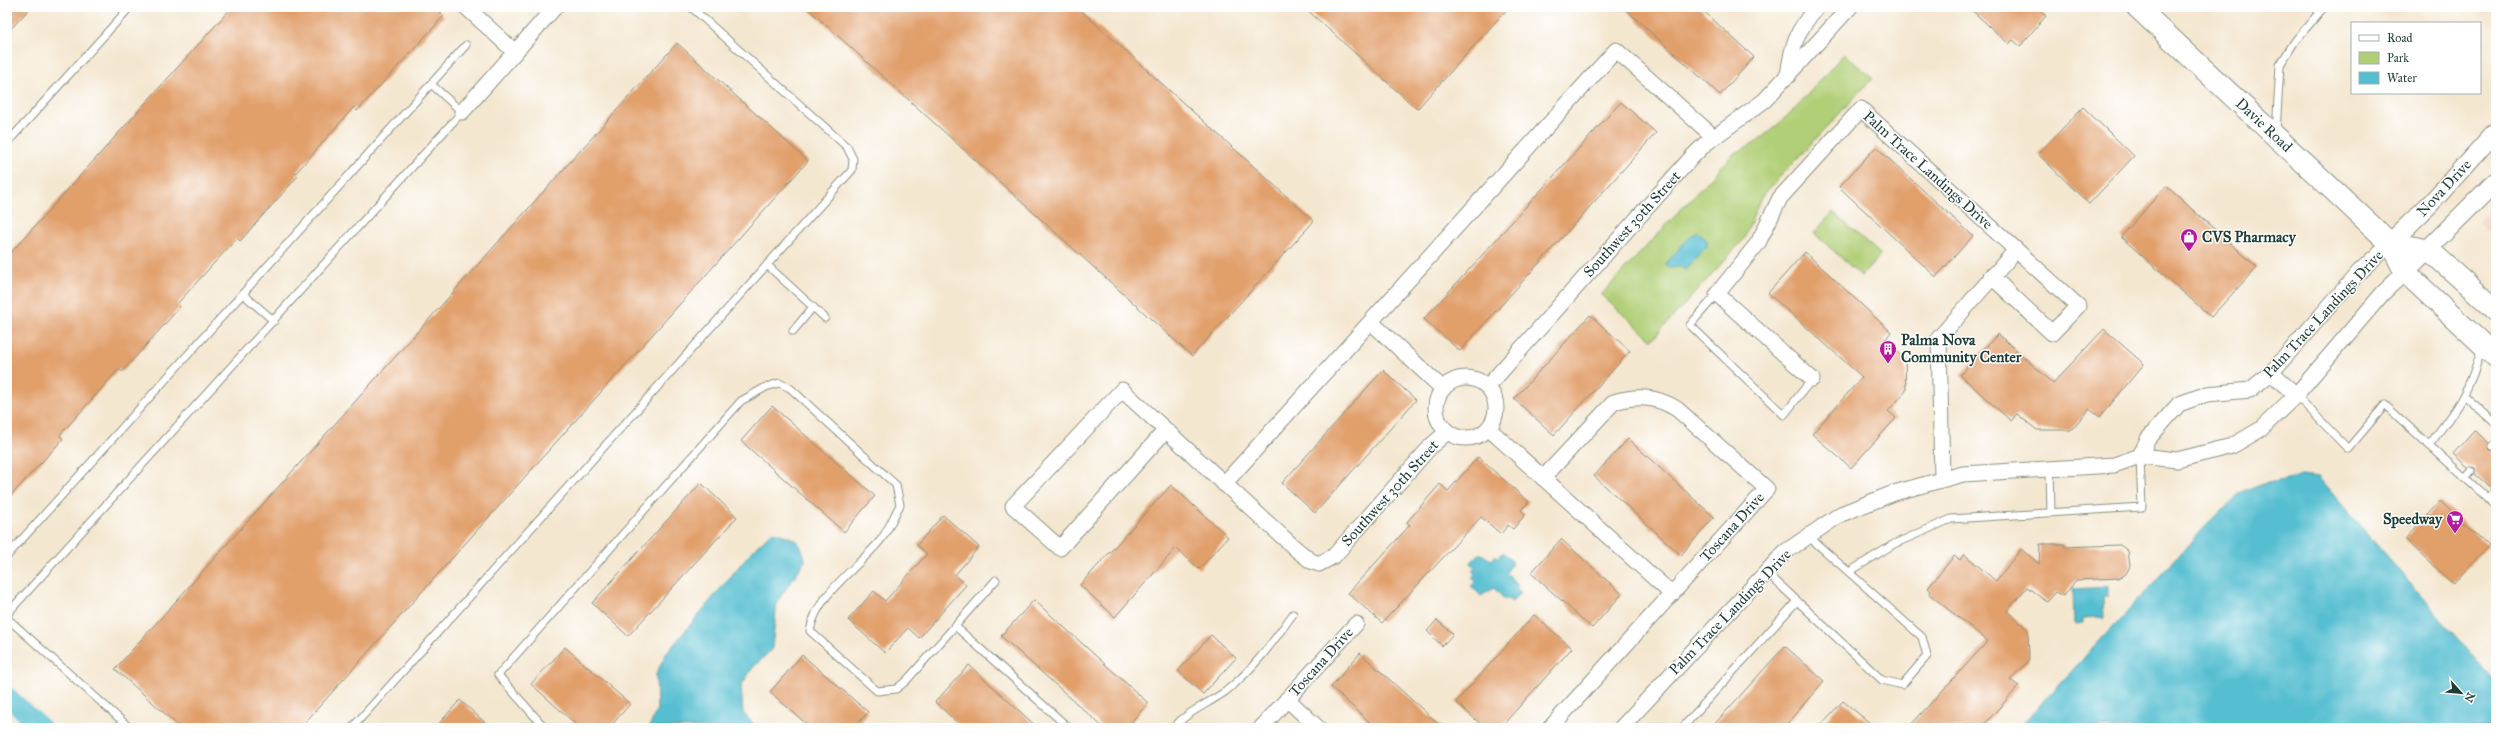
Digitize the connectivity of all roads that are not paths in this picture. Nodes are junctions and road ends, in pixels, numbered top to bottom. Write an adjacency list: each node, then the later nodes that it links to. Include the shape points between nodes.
1 (130, 7): 17 (lane)
2 (466, 7): 10 (street)
3 (555, 7): 10 (street)
4 (691, 7): 22 (lane, via 847,147 853,159 852,170)
5 (1817, 7): 11 (street, via 1796,34)
6 (2137, 7): 15 (main road, Davie Road)
7 (2324, 7): 15 (lane, via 2295,41 2280,65)
8 (1843, 9): 11 (street, Southwest 30th Street)
9 (466, 45): 12 (lane)
10 (515, 52): 13 (street)
11 (1788, 76): 16 (street, Southwest 30th Street, via 1765,100)
12 (432, 84): 13 (lane); 25 (lane)
13 (462, 112): 30 (lane)
14 (2496, 131): 19 (street, Nova Drive, via 2430,204)
15 (2276, 136): 19 (main road, Davie Road)
16 (1714, 137): 31 (street, via 1616,50); 36 (street, Southwest 30th Street, via 1687,162)
17 (7, 143)
18 (2496, 181): 21 (street)
19 (2390, 243): 21 (main road); 23 (main road, Davie Road); 34 (street, Palm Trace Landings Drive, via 2360,272)
20 (2016, 250): 24 (street); 24 (street, Palm Trace Landings Drive, via 2078,306 2052,334); 26 (street, Palm Trace Landings Drive, via 1861,109 1780,198 1758,243)
21 (2428, 250): 23 (street); 28 (main road)
22 (767, 265): 27 (lane); 70 (lane)
23 (2405, 272): 33 (main road, Davie Road); 38 (street, Palm Trace Landings Drive, via 2383,293)
24 (1991, 276): 50 (street, via 1939,338)
25 (243, 294): 30 (lane); 57 (lane)
26 (1717, 294): 35 (street); 35 (lane, via 1690,325 1784,415)
27 (813, 307): 29 (lane); 32 (lane)
28 (2496, 310)
29 (825, 318)
30 (274, 321): 63 (lane)
31 (1371, 322): 37 (street); 51 (street)
32 (793, 330)
33 (2489, 350): 39 (lane, via 2477,366)
34 (2271, 373): 38 (street); 45 (street, Palm Trace Landings Drive, via 2250,390 2207,394 2179,404 2148,439)
35 (1812, 378)
36 (1488, 386): 37 (street, via 1471,378 1461,378 1452,381); 41 (street, via 1497,407)
37 (1443, 389): 43 (street, via 1436,405 1440,424)
38 (2296, 395): 44 (lane, via 2348,449 2385,405); 45 (street, Palm Trace Landings Drive, via 2262,429 2232,446 2177,460)
39 (2465, 396): 40 (lane); 44 (lane)
40 (2496, 424)
41 (1488, 428): 43 (street, via 1479,436 1468,438 1457,437); 48 (street)
42 (1166, 430): 42 (street, via 1122,390 1013,506 1060,548); 51 (street)
43 (1447, 432): 51 (street, Southwest 30th Street, via 1431,446 1334,556 1319,564 1311,561)
44 (2428, 445): 49 (lane)
45 (2140, 456): 46 (street, Palm Trace Landings Drive, via 2114,465); 55 (lane, via 2142,507)
46 (2050, 468): 50 (street, Palm Trace Landings Drive, via 1963,474); 55 (lane)
47 (2472, 471): 49 (lane)
48 (1543, 478): 61 (street); 61 (street, Toscana Drive, via 1614,402 1653,398 1663,400 1677,409 1767,489)
49 (2465, 478): 53 (lane)
50 (1942, 479): 56 (street, Palm Trace Landings Drive, via 1894,493 1841,514)
51 (1224, 484)
52 (2494, 491): 53 (lane)
53 (2488, 498): 54 (lane)
54 (2496, 506)
55 (2051, 513): 59 (lane, via 1951,519 1894,544)
56 (1808, 536): 58 (street, Palm Trace Landings Drive, via 1785,552); 59 (lane)
57 (7, 556)
58 (1766, 572): 62 (lane); 77 (street, Palm Trace Landings Drive)
59 (1849, 572): 62 (lane, via 1922,637 1928,656 1902,685 1882,680)
60 (996, 580): 67 (lane)
61 (1672, 594): 76 (street, Toscana Drive)
62 (1797, 601): 78 (lane)
63 (7, 614)
64 (1293, 614): 73 (lane, via 1265,653 1226,691 1183,717)
65 (7, 618): 69 (lane)
66 (1356, 624): 68 (street, Toscana Drive)
67 (955, 626): 71 (lane, via 906,681 896,689 877,691 810,631 813,617 830,594 880,541 900,505 896,484 790,388 779,383 766,387 742,401 498,675); 72 (lane)
68 (1287, 699): 74 (street, Toscana Drive); 75 (street, Toscana Drive)
69 (130, 728)
70 (352, 728)
71 (546, 728)
72 (1069, 728)
73 (1174, 728)
74 (1261, 728)
75 (1318, 728)
76 (1550, 728)
77 (1621, 728)
78 (1682, 728)

